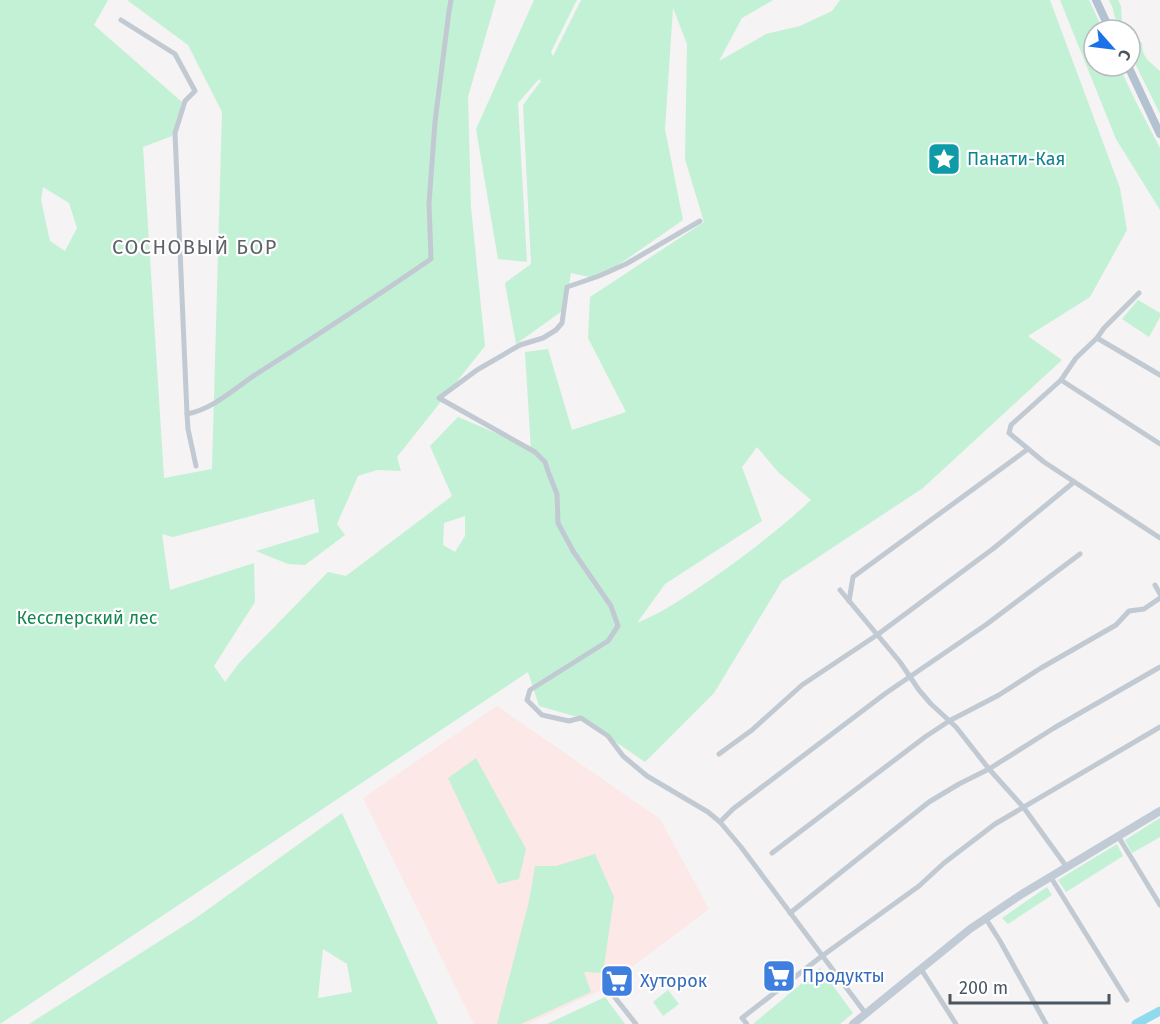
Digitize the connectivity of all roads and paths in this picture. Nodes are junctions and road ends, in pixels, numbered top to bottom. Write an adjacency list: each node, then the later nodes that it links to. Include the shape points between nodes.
1 (451, 0): 12 (street, via 435,122 429,202 431,259 209,406)
2 (1096, 0): 3 (main road)
3 (1104, 18)
4 (121, 20): 12 (street, via 175,54 195,91 185,101 175,133)
5 (1134, 78): 6 (main road)
6 (1160, 134)
7 (700, 220): 32 (street, via 626,264 567,287 562,322 556,330 477,370 440,398 536,452 545,462 557,494 558,523 611,606 618,626 608,641 530,690 527,700 542,716 569,721 581,718 608,736 623,756 647,776)
8 (1139, 293): 9 (street)
9 (1097, 338): 10 (street); 11 (street)
10 (1160, 375)
11 (1061, 380): 13 (street); 14 (street, via 1011,425 1009,433)
12 (187, 414): 15 (street)
13 (1160, 444)
14 (1028, 449): 16 (street); 22 (street, via 853,577)
15 (196, 466)
16 (1074, 482): 17 (street); 23 (street, via 994,548)
17 (1160, 538)
18 (1080, 554): 25 (street)
19 (1155, 585): 21 (street)
20 (840, 590): 22 (street)
21 (1160, 596): 26 (street, via 1144,609 1129,610 1116,624)
22 (849, 601): 23 (street)
23 (877, 635): 25 (street); 28 (street, via 802,686)
24 (1160, 667): 29 (street)
25 (910, 677): 26 (street); 32 (street)
26 (949, 721): 29 (street); 34 (street)
27 (1160, 727): 30 (street)
28 (719, 754)
29 (989, 769): 30 (street); 38 (street, via 929,802)
30 (1024, 808): 35 (street); 40 (street, via 994,824)
31 (1160, 811): 33 (main road)
32 (720, 822): 38 (street)
33 (1118, 836): 35 (main road); 37 (street)
34 (772, 853)
35 (1066, 866): 36 (main road)
36 (1050, 876): 39 (main road); 43 (street)
37 (1160, 905)
38 (790, 913): 40 (street)
39 (986, 918): 41 (main road); 49 (street)
40 (822, 956): 44 (street); 45 (street)
41 (921, 969): 44 (main road); 48 (street)
42 (605, 985): 46 (street)
43 (1127, 1000)
44 (866, 1014): 47 (main road)
45 (744, 1022)
46 (636, 1024)
47 (853, 1024)
48 (956, 1024)
49 (1046, 1024)

